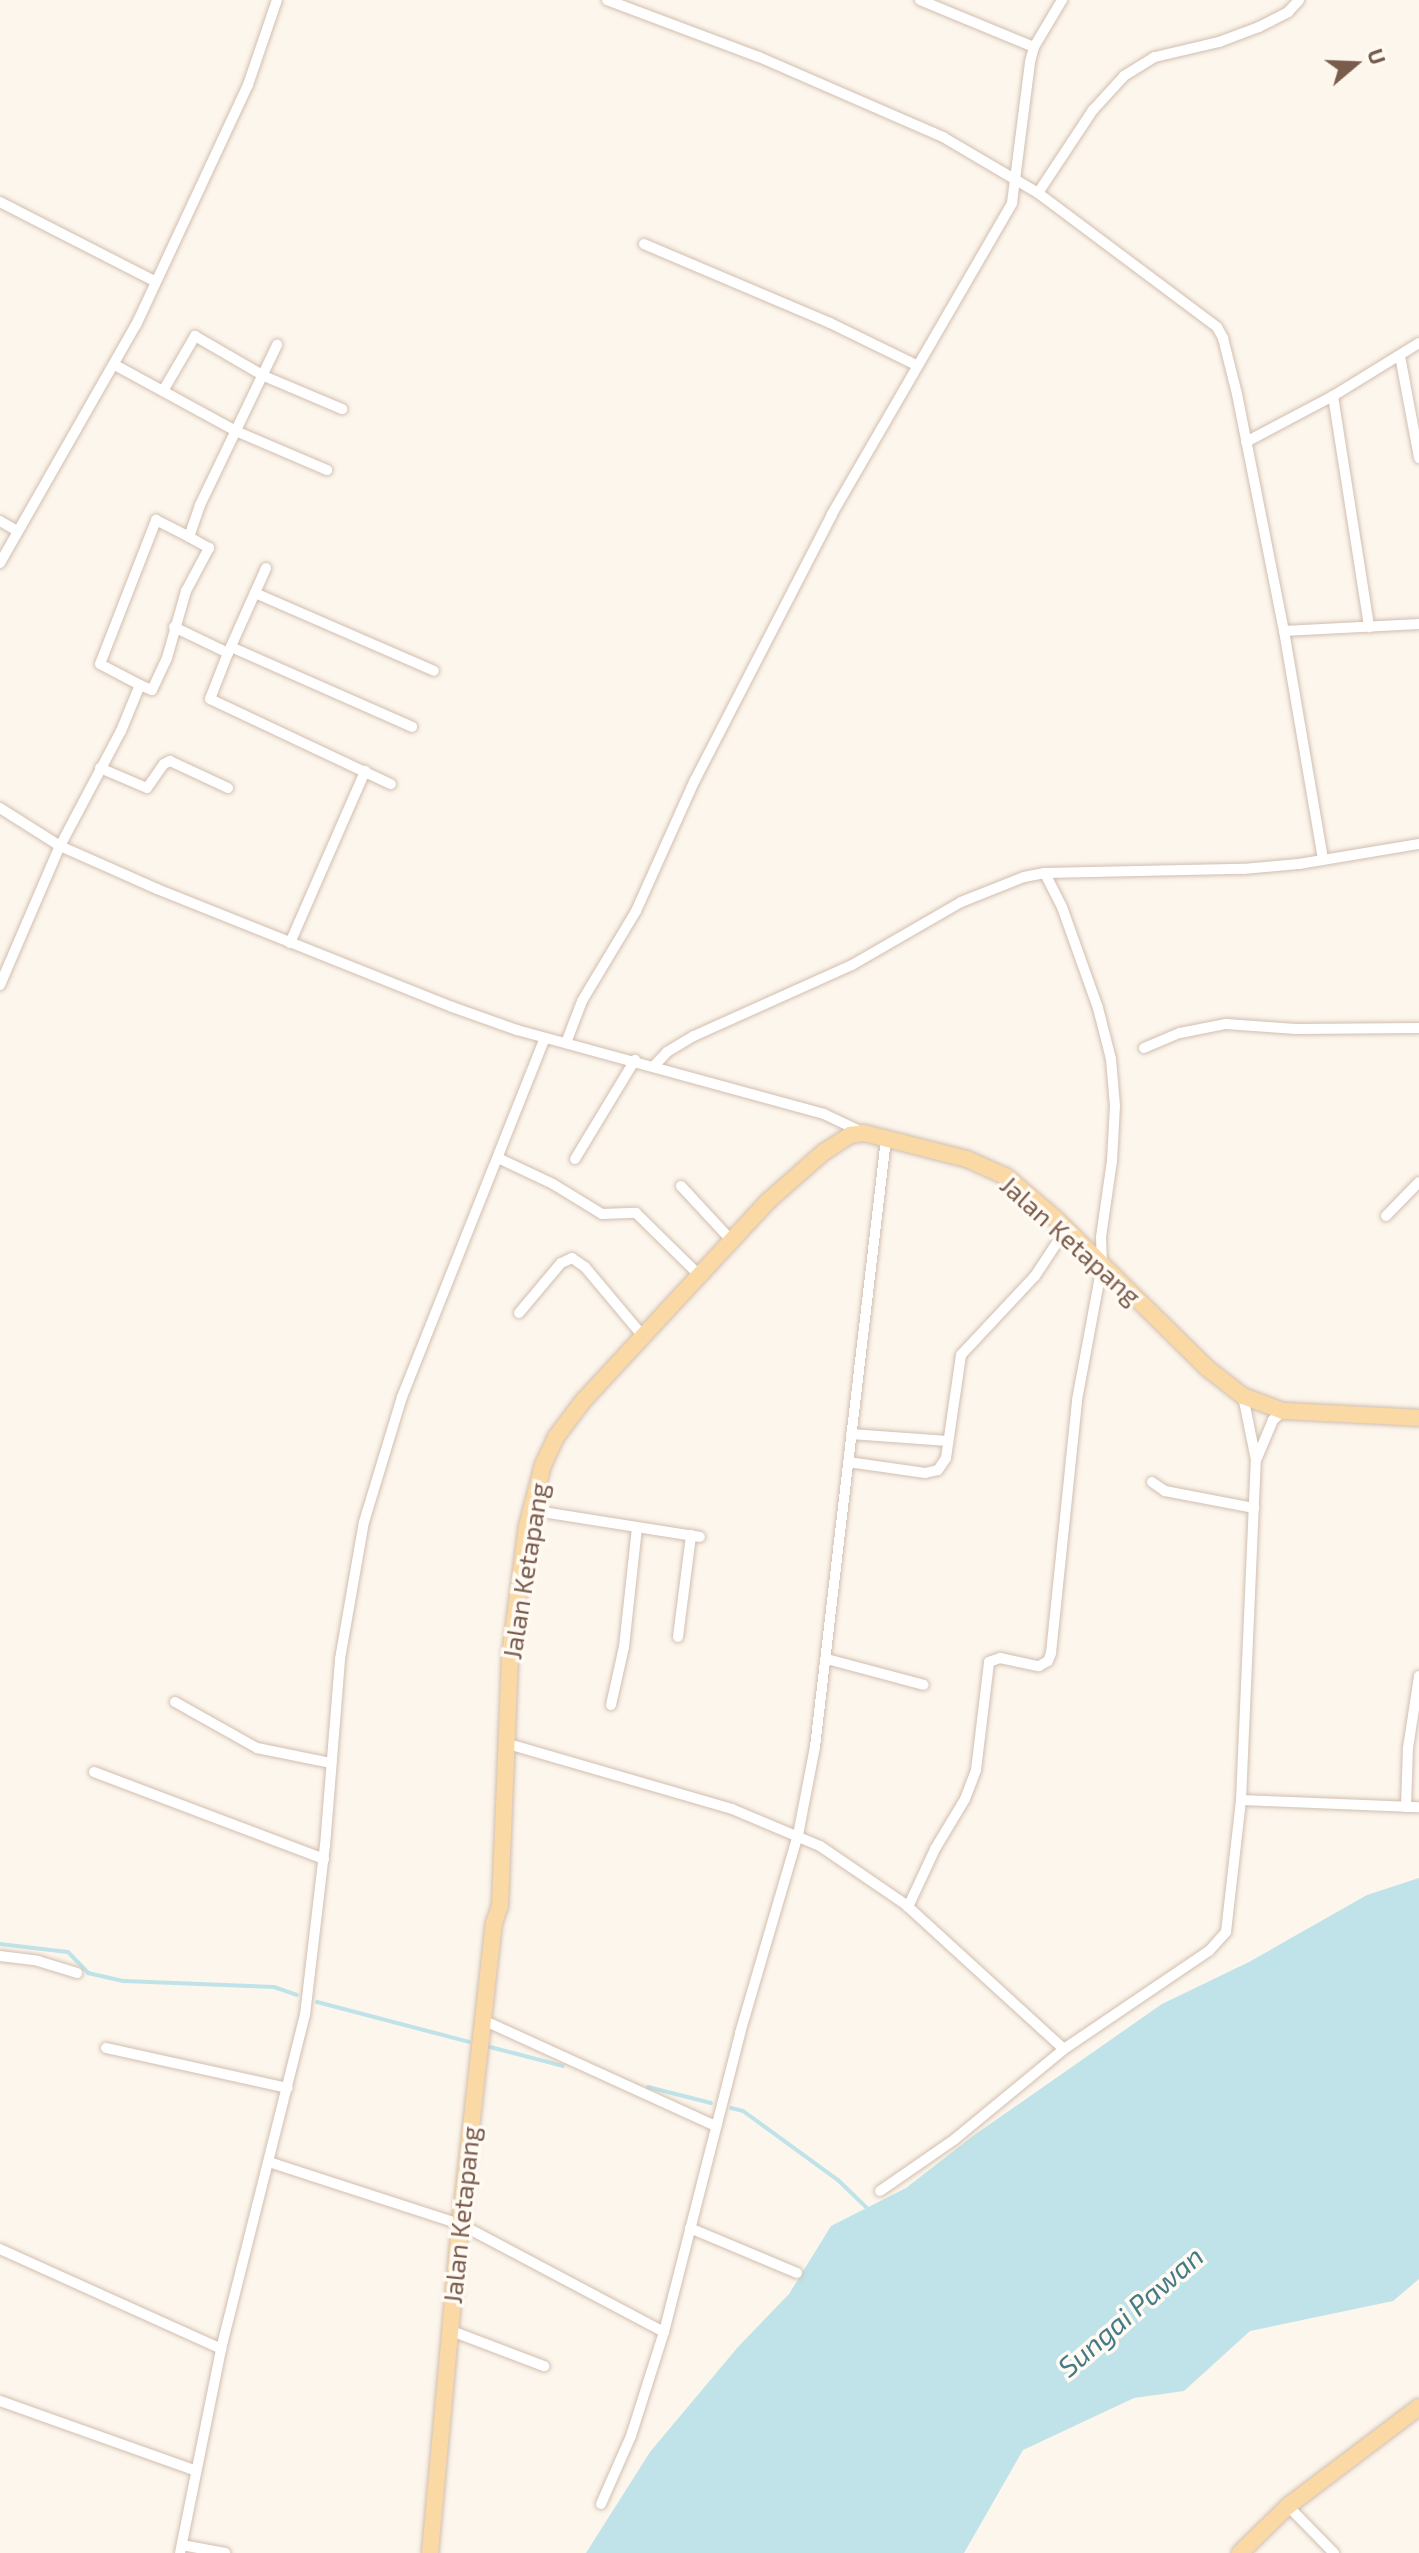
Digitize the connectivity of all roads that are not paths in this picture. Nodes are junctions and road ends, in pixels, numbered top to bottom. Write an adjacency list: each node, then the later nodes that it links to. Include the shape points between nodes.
1 (277, 0): 11 (street, via 248,85)
2 (607, 0): 7 (street, via 859,98 943,137)
3 (920, 0): 6 (street)
4 (1062, 0): 6 (street)
5 (1299, 0): 8 (street, via 1259,27 1155,57 1124,76 1093,110)
6 (1034, 47): 7 (street, via 1022,106)
7 (1017, 180): 8 (street); 16 (street, via 1004,218)
8 (1038, 193): 22 (street, via 1217,327)
9 (0, 202): 11 (street)
10 (644, 244): 16 (street)
11 (156, 282): 15 (street)
12 (1419, 343): 14 (street)
13 (277, 345): 17 (street)
14 (1400, 356): 19 (street); 23 (street)
15 (115, 365): 18 (street); 26 (street)
16 (916, 365): 52 (street, via 773,626 636,911 582,1001)
17 (264, 376): 18 (street, via 195,336); 20 (street); 21 (street)
18 (163, 391): 21 (street)
19 (1333, 396): 22 (street); 33 (street)
20 (342, 409)
21 (238, 432): 24 (street); 27 (street)
22 (1246, 442): 34 (street)
23 (1419, 458)
24 (327, 470)
25 (0, 521): 26 (street)
26 (17, 531): 28 (street)
27 (189, 537): 32 (street, via 209,548); 37 (street, via 156,520 100,664)
28 (0, 563)
29 (266, 568): 30 (street)
30 (255, 593): 35 (street); 36 (street)
31 (1419, 624): 33 (street)
32 (174, 627): 35 (street); 37 (street, via 152,690)
33 (1369, 627): 34 (street)
34 (1284, 631): 46 (street)
35 (230, 650): 38 (street); 40 (street, via 210,699)
36 (434, 671)
37 (140, 685): 39 (street)
38 (412, 727)
39 (100, 768): 42 (street, via 149,788 170,761); 45 (street)
40 (365, 771): 41 (street); 48 (street)
41 (391, 784)
42 (228, 788)
43 (0, 808): 45 (street)
44 (1419, 844): 46 (street)
45 (60, 846): 48 (street); 49 (street)
46 (1323, 859): 47 (street, via 1180,872)
47 (1045, 873): 55 (street, via 951,906 852,965 678,1044); 65 (street, via 1098,1008 1111,1059 1115,1120)
48 (290, 943): 51 (street)
49 (0, 985)
50 (1419, 1028): 53 (street, via 1226,1024 1180,1033)
51 (545, 1038): 52 (street); 58 (street)
52 (566, 1043): 54 (street)
53 (1144, 1048)
54 (635, 1060): 55 (street); 59 (street)
55 (654, 1066): 56 (street, via 824,1114)
56 (864, 1133): 57 (main road, Jalan Ketapang); 64 (main road, Jalan Ketapang, via 845,1138 815,1159)
57 (886, 1139): 63 (main road, Jalan Ketapang, via 987,1166 1023,1189); 72 (street)
58 (498, 1158): 66 (street, via 602,1214 636,1213); 87 (street, via 402,1397 374,1486 348,1603)
59 (575, 1159)
60 (1419, 1182): 62 (street)
61 (681, 1186): 64 (street)
62 (1386, 1216)
63 (1066, 1229): 65 (main road, Jalan Ketapang); 73 (street, via 1035,1276 961,1355)
64 (730, 1239): 66 (main road, Jalan Ketapang)
65 (1102, 1265): 69 (main road, Jalan Ketapang); 94 (street, via 1077,1400 1051,1653 1039,1666 1000,1658 989,1662 976,1770)
66 (698, 1274): 68 (main road, Jalan Ketapang)
67 (519, 1313): 68 (street, via 561,1263 572,1258)
68 (642, 1335): 78 (main road, Jalan Ketapang, via 556,1437)
69 (1243, 1396): 70 (main road, Jalan Ketapang); 74 (street)
70 (1283, 1411): 71 (main road, Jalan Ketapang); 74 (street, via 1273,1420)
71 (1419, 1418)
72 (851, 1434): 73 (street); 75 (street)
73 (948, 1441): 75 (street, via 942,1466 931,1473)
74 (1256, 1460): 77 (street)
75 (848, 1462): 81 (street)
76 (1152, 1482): 77 (street, via 1165,1491)
77 (1254, 1508): 89 (street)
78 (530, 1510): 79 (street); 86 (main road, Jalan Ketapang, via 510,1655)
79 (637, 1528): 80 (street, via 696,1536); 85 (street, via 624,1647)
80 (678, 1637)
81 (827, 1659): 83 (street); 92 (street)
82 (1419, 1676): 90 (street)
83 (924, 1685)
84 (175, 1702): 87 (street, via 257,1748)
85 (611, 1705)
86 (505, 1743): 92 (street, via 732,1809); 97 (main road, Jalan Ketapang, via 500,1906)
87 (331, 1763): 93 (street)
88 (94, 1772): 93 (street)
89 (1241, 1800): 90 (street); 99 (street, via 1222,1940)
90 (1406, 1807): 91 (street)
91 (1419, 1807)
92 (798, 1835): 94 (street, via 846,1861); 101 (street)
93 (324, 1859): 100 (street, via 305,2015)
94 (908, 1907): 99 (street)
95 (0, 1956): 96 (street)
96 (77, 1973)
97 (483, 2020): 101 (street); 104 (main road, Jalan Ketapang)
98 (106, 2048): 100 (street)
99 (1064, 2049): 103 (street, via 955,2139)
100 (288, 2088): 102 (street)
101 (716, 2126): 105 (street)
102 (269, 2162): 104 (street); 110 (street)
103 (880, 2191)
104 (460, 2224): 108 (main road, Jalan Ketapang); 109 (street)
105 (690, 2228): 107 (street); 109 (street)
106 (0, 2249): 110 (street)
107 (797, 2273)
108 (449, 2330): 111 (street); 119 (main road, Jalan Ketapang)
109 (664, 2332): 115 (street, via 631,2436)
110 (221, 2349): 114 (street)
111 (544, 2366)
112 (0, 2401): 114 (street)
113 (1419, 2407): 116 (main road)
114 (194, 2470): 117 (street)
115 (601, 2504)
116 (1288, 2506): 120 (main road); 121 (street)
117 (181, 2549): 118 (street)
118 (225, 2553)
119 (430, 2553)
120 (1240, 2553)
121 (1334, 2553)

